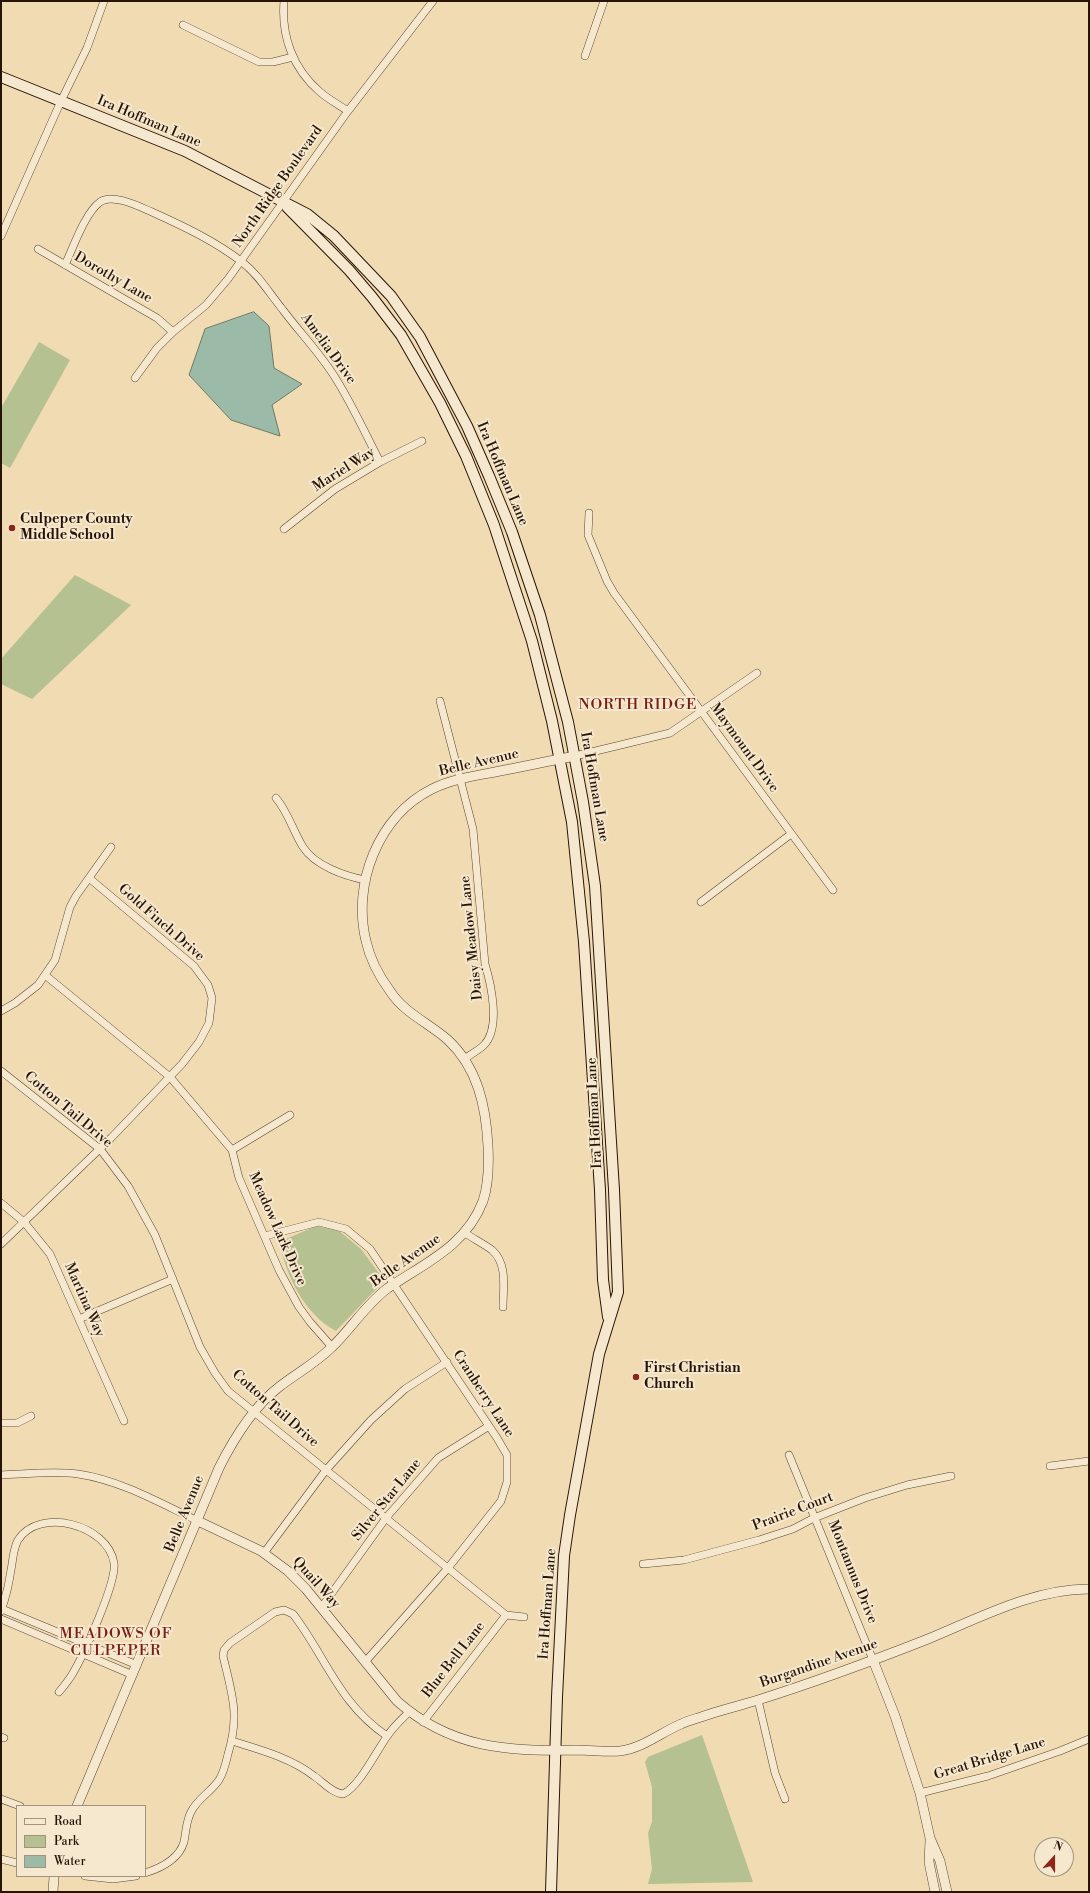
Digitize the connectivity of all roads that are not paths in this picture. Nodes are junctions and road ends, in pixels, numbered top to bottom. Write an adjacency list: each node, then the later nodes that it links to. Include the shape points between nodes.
1 (104, 1): 9 (street, via 87,48)
2 (284, 1): 7 (street, via 286,37)
3 (432, 1): 10 (street, North Ridge Boulevard)
4 (604, 1): 6 (street)
5 (183, 25): 7 (street, via 259,62 273,62)
6 (585, 56)
7 (293, 57): 10 (street, via 304,76 320,92)
8 (1, 77): 9 (main road, Ira Hoffman Lane)
9 (61, 101): 11 (main road, Ira Hoffman Lane, via 185,151); 12 (street)
10 (348, 112): 11 (street, North Ridge Boulevard)
11 (282, 202): 14 (street, North Ridge Boulevard); 25 (main road, Ira Hoffman Lane, via 307,214 334,236 391,296 427,350 467,426 512,532 540,615); 26 (main road, Ira Hoffman Lane, via 349,270 382,309 401,335 460,442 494,524 532,641)
12 (1, 236)
13 (38, 249): 15 (street, Dorothy Lane)
14 (241, 261): 15 (street, Amelia Drive, via 183,226 128,202 110,199 101,201 86,220); 16 (street, North Ridge Boulevard, via 206,305); 19 (street, Amelia Drive, via 257,275 336,378)
15 (65, 265): 16 (street, Dorothy Lane, via 157,318)
16 (173, 332): 17 (street, North Ridge Boulevard, via 157,348)
17 (135, 378)
18 (422, 441): 19 (street, Mariel Way)
19 (380, 462): 21 (street, Mariel Way, via 335,489)
20 (589, 513): 24 (street, Maymount Drive, via 588,535 610,587)
21 (284, 529)
22 (757, 673): 24 (street, Belle Avenue)
23 (440, 702): 27 (street, Daisy Meadow Lane)
24 (701, 712): 25 (street, Belle Avenue, via 664,735); 29 (street, Maymount Drive)
25 (575, 756): 26 (street, Belle Avenue); 52 (main road, Ira Hoffman Lane, via 595,886 614,1190 618,1292)
26 (559, 759): 27 (street, Belle Avenue); 52 (main road, Ira Hoffman Lane, via 572,822 584,942 603,1280)
27 (461, 779): 32 (street, Belle Avenue, via 430,790 404,810 377,845); 37 (street, Daisy Meadow Lane, via 473,829 480,921 485,964 491,983 493,1011 492,1030 485,1044)
28 (276, 798): 32 (street, via 304,849 322,864 347,876)
29 (791, 834): 33 (street, Maymount Drive); 34 (street)
30 (111, 847): 31 (street)
31 (89, 878): 35 (street, via 70,907 55,960); 39 (street, Gold Finch Drive, via 194,966 208,985 212,998 209,1023 199,1042)
32 (365, 880): 37 (street, Belle Avenue, via 363,928 376,968 398,1001 447,1039)
33 (833, 890)
34 (701, 902)
35 (45, 975): 36 (street, via 27,994); 39 (street, Meadow Lark Drive)
36 (1, 1010)
37 (464, 1059): 45 (street, Belle Avenue, via 476,1082 484,1108 489,1167 484,1198)
38 (1, 1071): 41 (street, Cotton Tail Drive)
39 (170, 1077): 41 (street, Gold Finch Drive); 42 (street, Meadow Lark Drive)
40 (290, 1115): 42 (street)
41 (100, 1149): 44 (street, Gold Finch Drive); 48 (street, Cotton Tail Drive, via 128,1186 148,1221)
42 (232, 1150): 46 (street, Meadow Lark Drive, via 239,1178)
43 (1, 1202): 44 (street, Martina Way)
44 (24, 1222): 47 (street, Gold Finch Drive); 51 (street, Martina Way, via 50,1254)
45 (465, 1233): 49 (street, Belle Avenue, via 436,1259); 50 (street, via 492,1251 500,1261 504,1277)
46 (265, 1236): 49 (street, Cranberry Lane, via 318,1222 346,1229 370,1249); 53 (street, Meadow Lark Drive, via 279,1270 299,1307)
47 (1, 1244)
48 (173, 1279): 51 (street); 55 (street, Cotton Tail Drive, via 200,1347 215,1374 228,1391)
49 (395, 1285): 53 (street, Belle Avenue, via 372,1302); 54 (street, Cranberry Lane)
50 (503, 1307)
51 (79, 1319): 57 (street, Martina Way)
52 (608, 1321): 91 (main road, Ira Hoffman Lane, via 599,1354 569,1522 561,1589)
53 (332, 1348): 55 (street, Belle Avenue, via 277,1388)
54 (447, 1362): 59 (street, Cranberry Lane); 63 (street, via 405,1389 371,1420)
55 (254, 1413): 63 (street, Cotton Tail Drive); 68 (street, Belle Avenue, via 226,1455)
56 (32, 1416): 58 (street, via 17,1423)
57 (124, 1421)
58 (1, 1423)
59 (489, 1426): 66 (street, Silver Star Lane, via 438,1458); 71 (street, Cranberry Lane, via 507,1455 507,1482 501,1501)
60 (789, 1455): 67 (street, Montannus Drive)
61 (1089, 1461): 62 (street)
62 (1050, 1466)
63 (326, 1470): 66 (street, Cotton Tail Drive); 69 (street)
64 (1, 1475): 68 (street, Quail Way, via 60,1473 94,1477 150,1498)
65 (951, 1476): 67 (street, Prairie Court, via 907,1485)
66 (386, 1518): 71 (street, Cotton Tail Drive); 73 (street, Silver Star Lane)
67 (814, 1518): 70 (street, Prairie Court, via 793,1529 684,1560); 80 (street, Montannus Drive)
68 (198, 1521): 69 (street, Quail Way); 82 (street, Belle Avenue)
69 (264, 1553): 73 (street, Quail Way, via 301,1583)
70 (643, 1564)
71 (448, 1568): 75 (street, Cotton Tail Drive); 81 (street, Cranberry Lane)
72 (1089, 1589): 80 (street, Burgandine Avenue, via 1054,1592 1024,1600)
73 (321, 1608): 81 (street, Quail Way)
74 (1, 1610): 78 (street); 78 (street, via 14,1549 23,1534 36,1524 50,1521 82,1529 96,1535 108,1547 114,1563 114,1572 105,1601)
75 (506, 1615): 76 (street); 87 (street, Blue Bell Lane)
76 (524, 1617)
77 (1, 1619): 79 (street)
78 (86, 1644): 79 (street); 82 (street)
79 (82, 1653): 83 (street); 84 (street, via 71,1676)
80 (873, 1660): 85 (street, Burgandine Avenue); 92 (street, Montannus Drive, via 895,1716)
81 (365, 1662): 86 (street, Quail Way)
82 (137, 1665): 83 (street, Belle Avenue)
83 (133, 1675): 96 (street, Belle Avenue)
84 (59, 1692)
85 (758, 1700): 91 (street, Burgandine Avenue, via 680,1724 641,1746 621,1751); 94 (street, via 775,1773)
86 (409, 1712): 87 (street, Quail Way); 88 (street)
87 (423, 1722): 91 (street, Quail Way, via 448,1734 482,1745)
88 (388, 1736): 90 (street, via 350,1790 342,1794 334,1792 296,1764); 90 (street, via 374,1727 354,1707 295,1617 284,1610 275,1612 230,1643 224,1650 223,1656 235,1709)
89 (1089, 1739): 92 (street, Great Bridge Lane, via 988,1776)
90 (232, 1741): 100 (street, via 222,1774 189,1814 181,1848 170,1861)
91 (556, 1751): 105 (main road, Ira Hoffman Lane)
92 (920, 1793): 97 (street, Montannus Drive)
93 (1, 1799): 95 (street)
94 (785, 1799)
95 (17, 1805)
96 (77, 1805)
97 (930, 1838): 106 (street, Montannus Drive, via 929,1862); 107 (street, Montannus Drive, via 940,1861)
98 (1, 1859): 99 (street)
99 (16, 1863)
100 (146, 1873)
101 (54, 1877): 104 (street)
102 (94, 1877): 103 (street)
103 (128, 1877)
104 (53, 1892)
105 (551, 1892)
106 (935, 1892)
107 (948, 1892)

